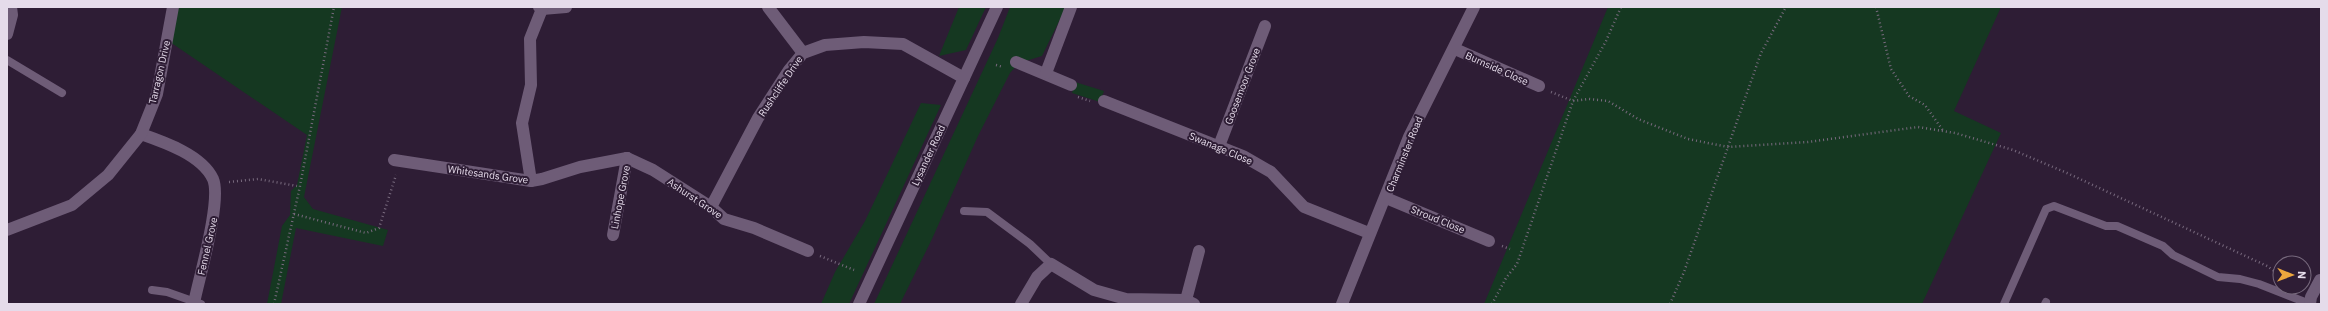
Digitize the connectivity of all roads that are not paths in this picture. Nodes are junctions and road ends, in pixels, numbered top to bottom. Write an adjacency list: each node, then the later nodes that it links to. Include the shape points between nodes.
1 (11, 7): 10 (street, via 12,15)
2 (173, 7): 21 (street, Tarragon Drive, via 157,94)
3 (566, 7): 8 (street)
4 (768, 7): 12 (street)
5 (997, 7): 16 (street, Lysander Road)
6 (1071, 7): 15 (street)
7 (1474, 7): 11 (street, Charminster Road)
8 (541, 8): 25 (street, via 530,39 531,85 522,123)
9 (1264, 26): 22 (street, Goosemoor Grove)
10 (7, 34)
11 (1455, 49): 18 (street, Burnside Close); 26 (street, Charminster Road, via 1432,88 1409,137)
12 (803, 53): 16 (street, Rushcliffe Drive, via 825,45 864,42 903,44); 27 (street, Rushcliffe Drive, via 758,118)
13 (7, 60): 19 (lane)
14 (1016, 62): 15 (street)
15 (1046, 74): 17 (street)
16 (964, 78): 40 (street, Lysander Road)
17 (1071, 85)
18 (1539, 86)
19 (62, 93)
20 (1104, 101): 22 (street, Swanage Close)
21 (142, 134): 29 (street, Tarragon Drive, via 108,175 72,205); 39 (street, Fennel Grove, via 171,145 197,160 213,179 214,212)
22 (1218, 146): 30 (street, Swanage Close, via 1243,156 1271,172 1304,207)
23 (627, 158): 25 (street, Whitesands Grove, via 580,167); 27 (street, Ashurst Grove, via 653,170); 31 (street, Linhope Grove)
24 (397, 160): 25 (street, Whitesands Grove)
25 (532, 181)
26 (1386, 198): 30 (street, Charminster Road); 32 (street, Stroud Close)
27 (711, 207): 33 (street, Ashurst Grove, via 724,219 754,228)
28 (964, 211): 35 (lane, via 987,212 1030,244)
29 (7, 230)
30 (1369, 232): 42 (street, Charminster Road)
31 (613, 235)
32 (1489, 241)
33 (808, 251)
34 (1199, 251): 38 (street)
35 (1051, 264): 38 (street, via 1094,290 1113,296); 41 (street, via 1037,277)
36 (2320, 280): 44 (street)
37 (152, 290): 39 (lane, via 167,292)
38 (1190, 302)
39 (197, 303)
40 (859, 304)
41 (1021, 304)
42 (1342, 304)
43 (2004, 304): 44 (lane, via 2046,209 2054,206 2106,226 2117,226 2163,246 2173,255 2218,277 2258,284)
44 (2310, 304)

